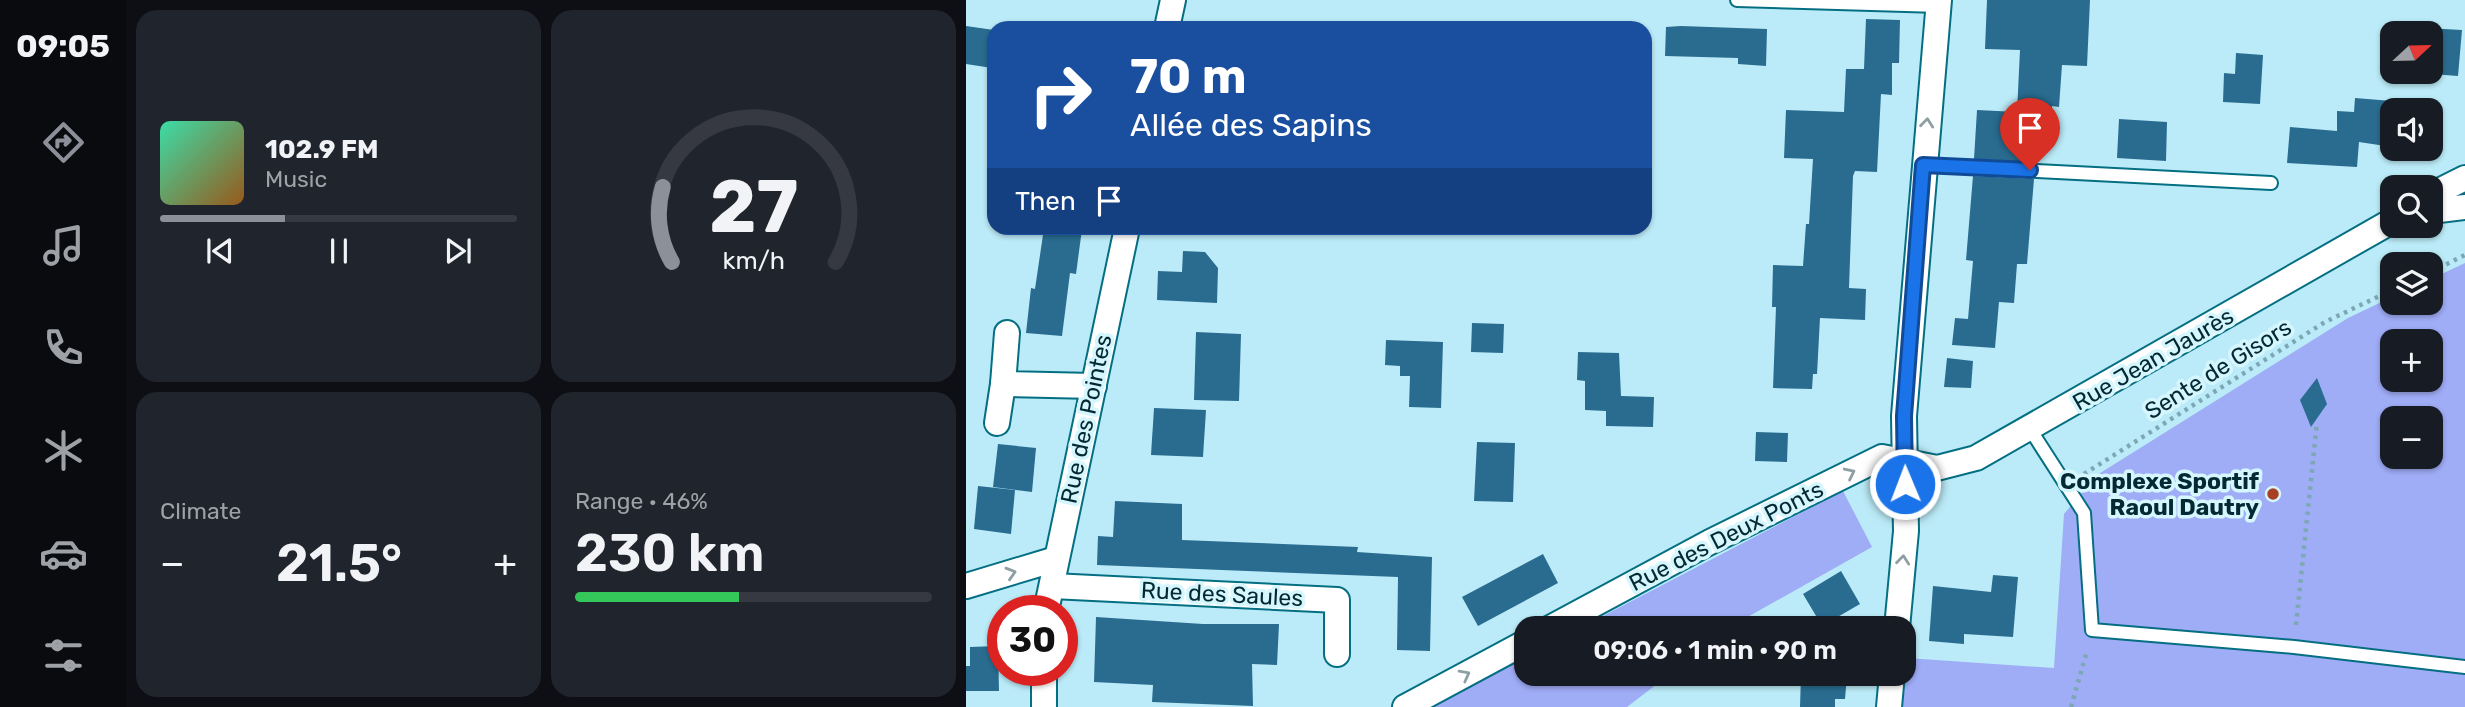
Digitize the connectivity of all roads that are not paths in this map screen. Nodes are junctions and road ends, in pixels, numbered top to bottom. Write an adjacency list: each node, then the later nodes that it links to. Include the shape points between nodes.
1 (1173, 0): 4 (street)
2 (1737, 0): 3 (lane)
3 (1939, 3): 5 (street, one-way to 3)
4 (1168, 21)
5 (1923, 165): 7 (lane); 18 (street, via 1904,416)
6 (2465, 178): 8 (street)
7 (2271, 183)
8 (2443, 189)
9 (2465, 206): 10 (street)
10 (2443, 209)
11 (2380, 228): 17 (street, Rue Jean Jaurès)
12 (1126, 235): 15 (street, Rue des Pointes)
13 (1007, 333): 14 (street)
14 (1003, 384): 15 (street); 16 (street)
15 (1094, 386): 19 (street, Rue des Pointes)
16 (997, 423)
17 (2030, 429): 18 (street, Rue Jean Jaurès, via 1957,464 1937,468); 27 (lane, via 2084,513 2092,630)
18 (1905, 460): 23 (street, Rue des Deux Ponts, one-way to 18, via 1882,457); 24 (street, one-way to 18, via 1906,531)
19 (1056, 559): 20 (street, one-way to 19); 21 (street, Rue des Pointes)
20 (966, 586)
21 (1052, 586): 22 (street, Rue des Pointes); 26 (street, Rue des Saules, via 1337,600)
22 (1050, 595)
23 (1572, 616)
24 (1898, 616)
25 (1514, 648): 31 (street, one-way to 25)
26 (1337, 654)
27 (2465, 667)
28 (1044, 686): 30 (street)
29 (1891, 686): 32 (street)
30 (1044, 707)
31 (1405, 707)
32 (1889, 707)

